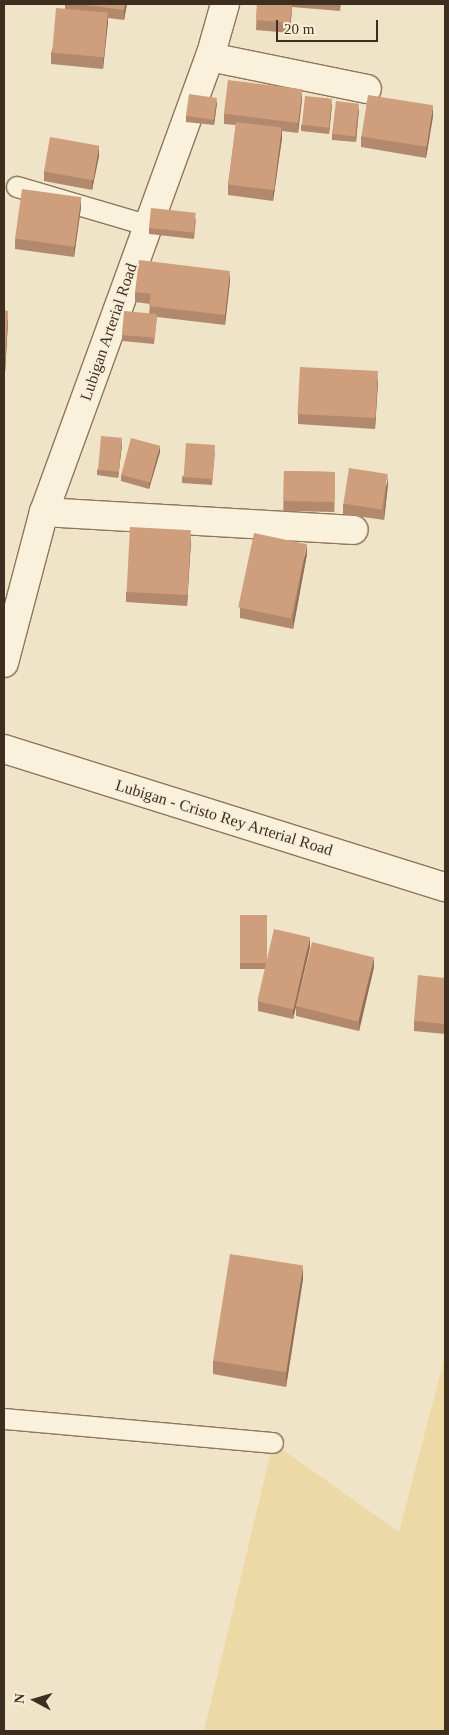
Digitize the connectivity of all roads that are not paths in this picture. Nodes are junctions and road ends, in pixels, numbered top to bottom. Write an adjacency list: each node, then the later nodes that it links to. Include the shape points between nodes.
1 (225, 4): 2 (main road, Lubigan Arterial Road)
2 (210, 57): 3 (main road); 5 (main road, Lubigan Arterial Road)
3 (367, 89)
4 (17, 187): 5 (lane)
5 (146, 225): 6 (main road, Lubigan Arterial Road)
6 (44, 512): 7 (main road); 8 (main road, Lubigan Arterial Road)
7 (353, 530)
8 (4, 663)
9 (4, 749): 10 (main road, Lubigan - Cristo Rey Arterial Road)
10 (445, 888)
11 (4, 1419): 12 (lane)
12 (273, 1443)

